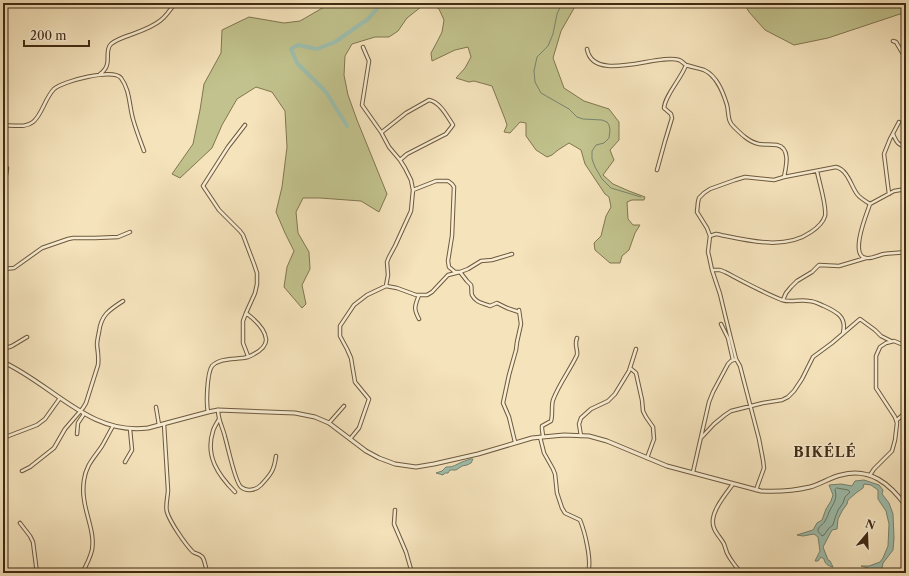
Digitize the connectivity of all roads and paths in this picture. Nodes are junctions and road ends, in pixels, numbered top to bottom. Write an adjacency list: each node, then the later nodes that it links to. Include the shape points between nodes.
1 (175, 3): 7 (street, via 158,22 112,43 108,50 108,64)
2 (893, 41): 5 (street)
3 (363, 47): 11 (street, via 369,61 362,105)
4 (587, 49): 6 (street, via 595,62 605,66 670,59 681,60)
5 (906, 59)
6 (686, 65): 17 (street, via 664,106 672,118); 19 (street, via 705,70 716,81 725,98 730,122 739,132 756,143 782,146 787,161)
7 (99, 75): 10 (street, via 60,84 31,123); 14 (street, via 119,76 125,85)
8 (899, 122): 12 (street)
9 (245, 125): 37 (street, via 203,186 219,210 243,235 254,264 257,284)
10 (3, 126)
11 (382, 132): 15 (street, via 389,147); 15 (street, via 406,113 429,100 438,105 452,125 446,134)
12 (893, 134): 13 (street, via 896,142); 23 (street, via 884,154)
13 (906, 146)
14 (144, 151)
15 (400, 160): 22 (street, via 408,172)
16 (3, 164): 20 (street, via 7,168)
17 (657, 170)
18 (817, 171): 19 (street); 24 (street, via 840,168 858,196); 26 (street, via 825,213 820,225 805,236 793,241 774,243 716,234)
19 (784, 177): 26 (street, via 774,180 745,177 716,186 704,193 699,198 697,212 708,228)
20 (3, 183)
21 (906, 189): 23 (street)
22 (412, 190): 32 (street, via 436,181 448,181 454,187 448,265 455,272); 33 (street, via 411,211 387,262)
23 (889, 194): 24 (street)
24 (870, 204): 29 (street, via 859,241 860,254)
25 (130, 232): 30 (street, via 118,237 68,239 42,248 14,268)
26 (710, 236): 31 (street, via 708,252)
27 (906, 252): 29 (street)
28 (512, 254): 32 (street, via 481,261)
29 (866, 258): 35 (street, via 839,266 820,265 797,281)
30 (3, 270)
31 (712, 270): 35 (street, via 726,272); 48 (street)
32 (460, 272): 34 (street, via 448,275 427,295); 72 (street, via 471,285 472,294 479,303 490,306 497,303 519,311 521,322 503,402)
33 (386, 286): 34 (street); 71 (street, via 354,305 340,326 340,336 351,358 355,382 369,399 359,428)
34 (419, 295): 38 (street, via 414,307)
35 (783, 300): 40 (street, via 810,301 829,308 842,319 845,325)
36 (123, 301): 56 (street, via 101,320 97,344 98,365 86,403)
37 (246, 313): 47 (street, via 243,321 243,343); 47 (street, via 254,319 266,338 265,346 261,350)
38 (419, 318)
39 (721, 324): 48 (street)
40 (843, 334): 43 (street, via 860,319); 53 (street, via 813,357 802,379 788,397)
41 (27, 337): 45 (street)
42 (577, 338): 68 (street, via 577,355 553,400 552,418 542,426)
43 (891, 341): 44 (street); 61 (street, via 877,351 876,388)
44 (906, 346)
45 (3, 349)
46 (636, 349): 50 (street)
47 (248, 356): 57 (street, via 221,361 211,368 208,376)
48 (735, 359): 53 (street, via 740,366); 70 (street, via 726,367 710,398)
49 (3, 362): 51 (street)
50 (630, 368): 67 (street, via 612,398 591,409 582,418 579,424); 74 (street, via 636,373 643,411 653,427 654,439)
51 (60, 398): 56 (street); 69 (street, via 38,425)
52 (344, 406): 62 (street)
53 (751, 406): 70 (street, via 731,411); 80 (street, via 764,468)
54 (156, 407): 63 (street)
55 (218, 410): 57 (street); 60 (street); 62 (street, via 295,413)
56 (80, 411): 59 (street); 76 (street, via 54,448)
57 (208, 412): 63 (street)
58 (906, 412): 61 (street)
59 (84, 414): 64 (street); 66 (street, via 78,423)
60 (219, 419): 73 (street, via 241,487 252,490 258,488 272,473); 81 (street, via 213,430 211,451 216,469)
61 (897, 420): 78 (street, via 892,451)
62 (329, 423): 71 (street)
63 (161, 425): 65 (street); 88 (street, via 168,490 167,513 184,542 193,552 203,557)
64 (112, 426): 65 (street); 87 (street, via 90,462 84,478 84,500 91,526 92,551)
65 (130, 429): 75 (street, via 132,450)
66 (77, 434)
67 (581, 436): 68 (street); 74 (street, via 601,438)
68 (542, 437): 72 (street); 90 (street, via 544,453 555,474 562,508 580,520 583,528 589,558)
69 (3, 438)
70 (701, 438): 77 (street)
71 (350, 439): 72 (street, via 379,458 395,464 416,467 478,454)
72 (515, 442)
73 (276, 456)
74 (647, 458): 77 (street)
75 (125, 462)
76 (22, 472)
77 (693, 472): 79 (street)
78 (870, 475): 80 (street, via 848,473 811,486 782,492); 82 (street, via 895,492)
79 (733, 484): 80 (street); 91 (street, via 717,506 713,522 727,553)
80 (756, 490)
81 (235, 492)
82 (906, 506)
83 (395, 510): 89 (street, via 394,524)
84 (20, 523): 86 (street, via 33,542)
85 (906, 567): 92 (street)
86 (37, 573)
87 (82, 573)
88 (207, 573)
89 (412, 573)
90 (588, 573)
91 (742, 573)
92 (903, 573)

